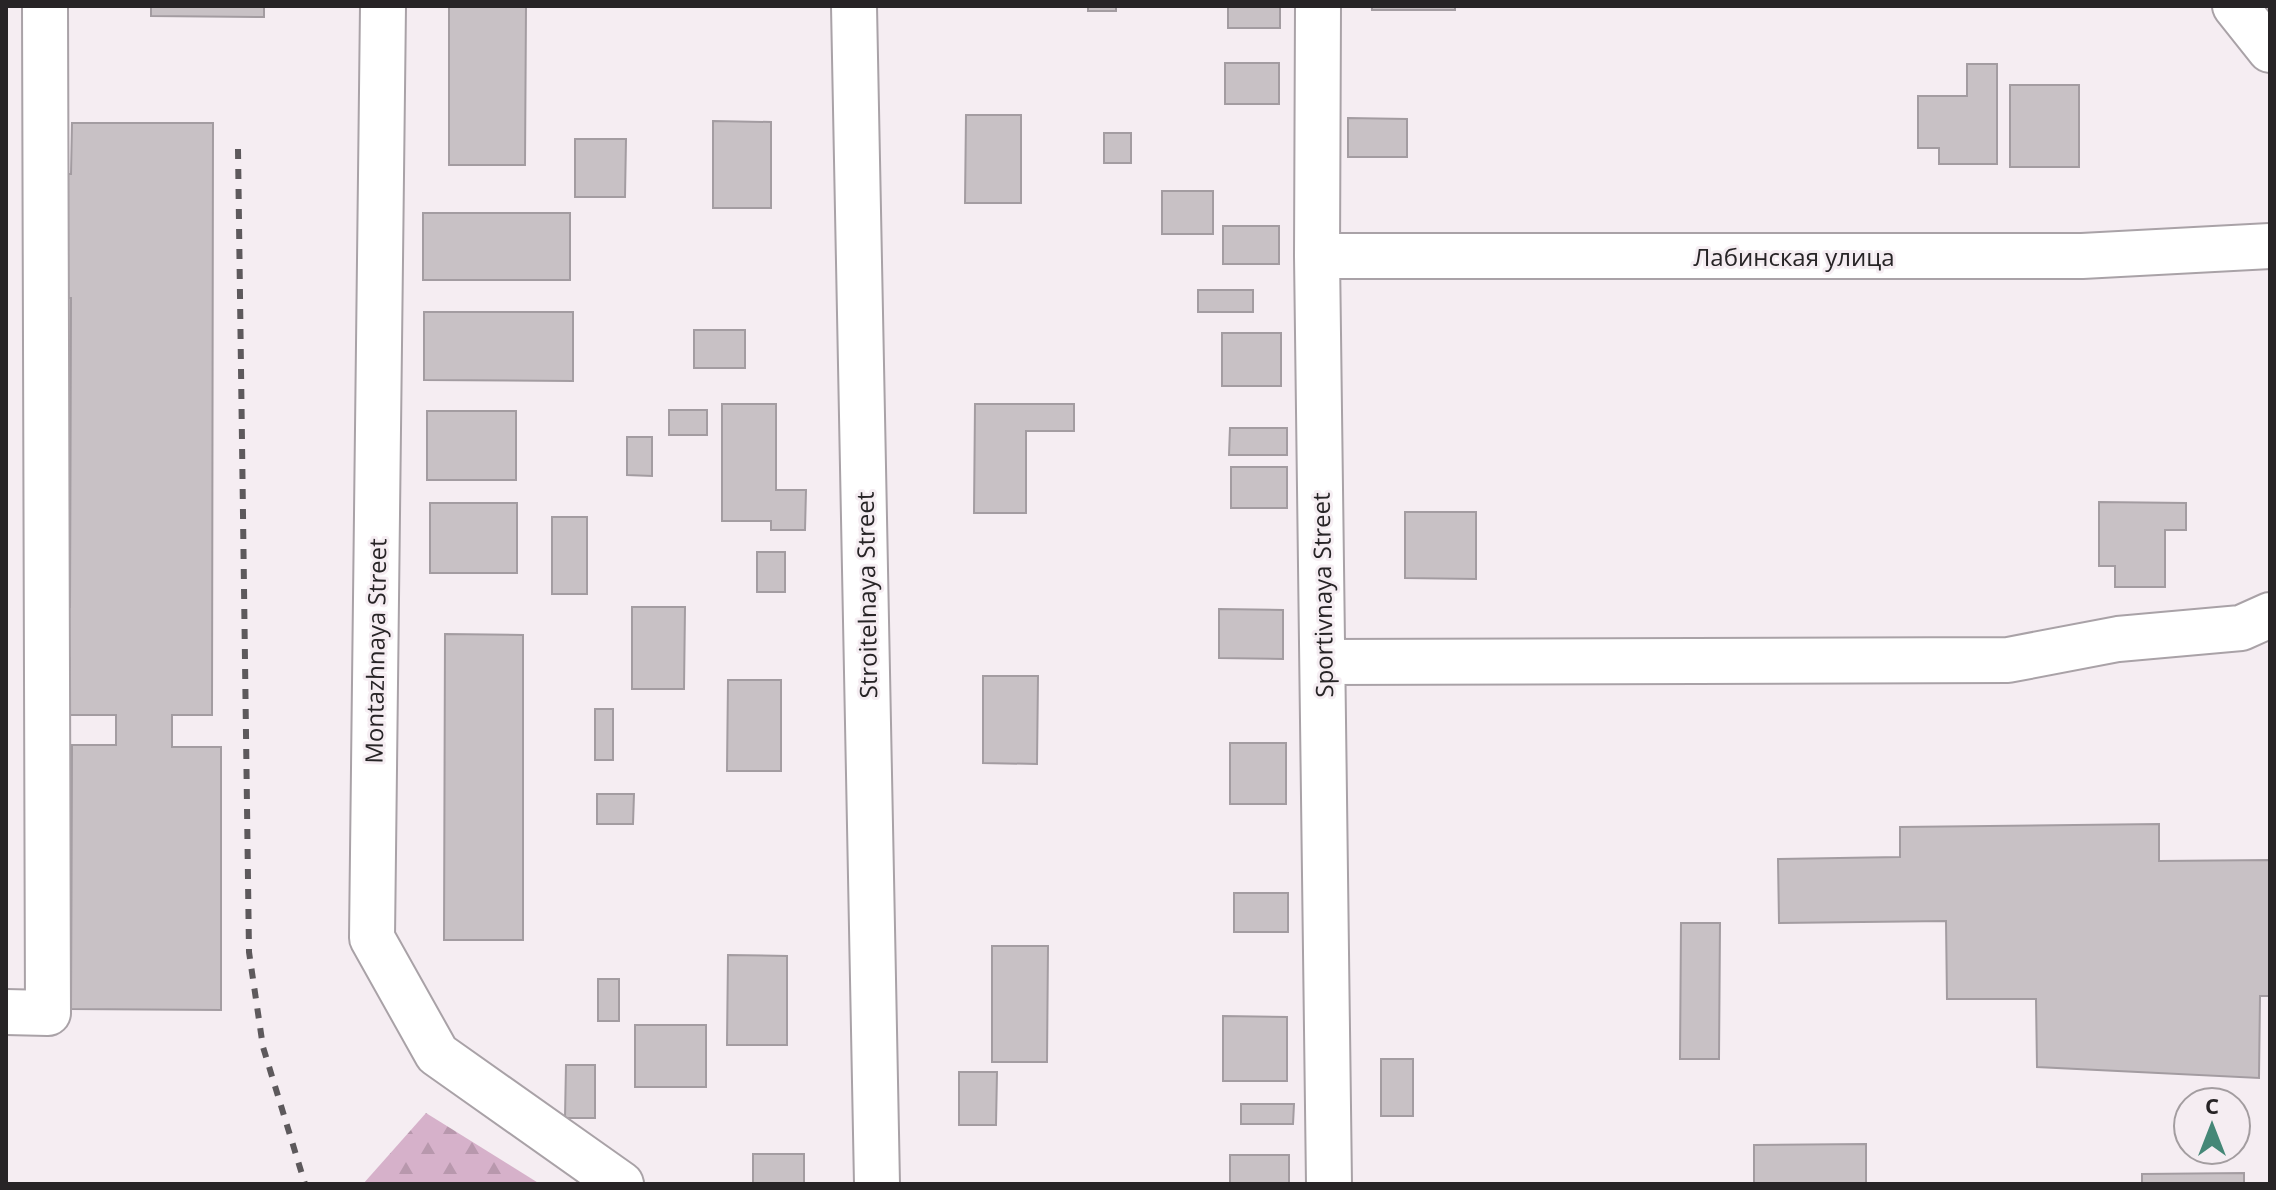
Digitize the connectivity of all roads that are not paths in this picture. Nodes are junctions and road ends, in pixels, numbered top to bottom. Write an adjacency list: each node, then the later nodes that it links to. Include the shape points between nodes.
1 (45, 6): 11 (street, via 48,1013)
2 (383, 6): 12 (street, Montazhnaya Street, via 372,938 437,1054)
3 (854, 6): 13 (street, Stroitelnaya Street)
4 (1318, 6): 8 (street, Sportivnaya Street)
5 (2235, 6): 6 (street)
6 (2270, 50)
7 (2270, 246): 8 (street, Лабинская улица, via 2082,256)
8 (1317, 256): 10 (street, Sportivnaya Street)
9 (2270, 615): 10 (street, via 2241,628 2118,639 2008,660)
10 (1323, 662): 14 (street, Sportivnaya Street)
11 (6, 1012)
12 (621, 1184)
13 (877, 1184)
14 (1329, 1184)

